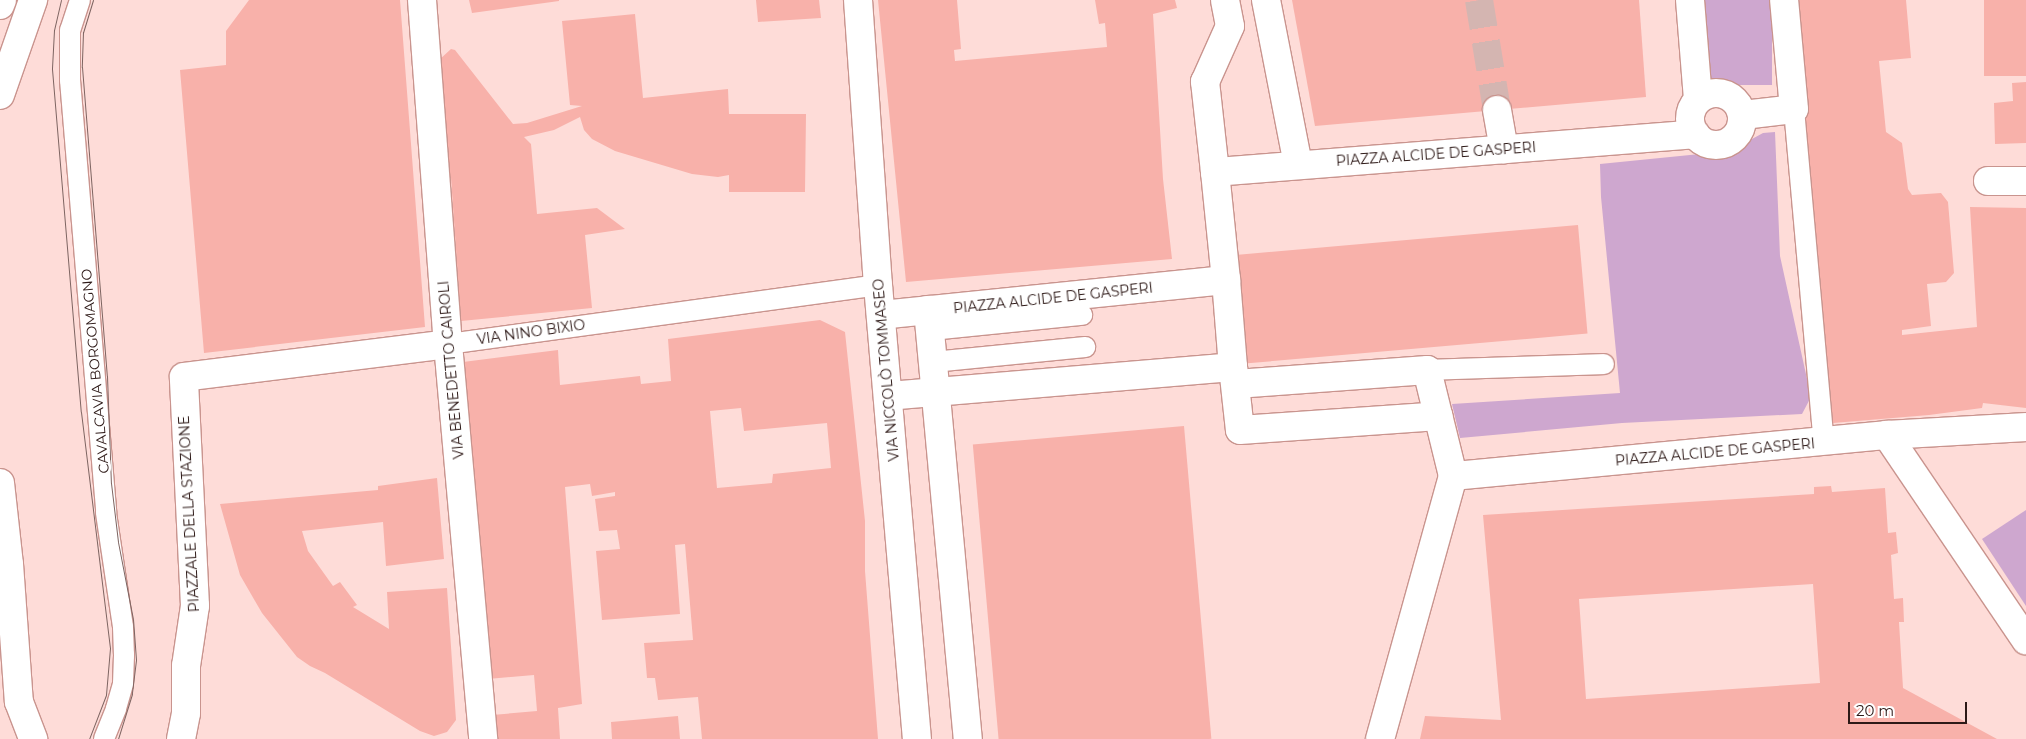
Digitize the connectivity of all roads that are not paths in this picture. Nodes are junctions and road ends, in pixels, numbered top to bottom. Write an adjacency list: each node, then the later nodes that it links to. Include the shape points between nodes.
1 (2, 0): 10 (street)
2 (33, 0): 11 (street)
3 (80, 0): 46 (lane, CAVALCAVIA BORGOMAGNO, via 70,30 70,80 106,513 123,627 124,655 122,684)
4 (422, 0): 27 (street, VIA BENEDETTO CAIROLI)
5 (858, 0): 23 (street, VIA NICCOLÒ TOMMASEO)
6 (1226, 0): 19 (street, via 1230,26 1205,82)
7 (1266, 0): 18 (street)
8 (1690, 0): 12 (street)
9 (1784, 0): 13 (street, PIAZZA ALCIDE DE GASPERI)
10 (0, 5)
11 (0, 95)
12 (1698, 99): 15 (street, via 1706,94 1725,94 1734,98); 16 (street, via 1690,116)
13 (1794, 109): 15 (street); 39 (lane, PIAZZA ALCIDE DE GASPERI)
14 (1497, 110): 17 (street)
15 (1743, 115): 16 (street, via 1742,127 1726,144 1704,142)
16 (1695, 134): 17 (street, PIAZZA ALCIDE DE GASPERI)
17 (1504, 149): 18 (street, PIAZZA ALCIDE DE GASPERI)
18 (1298, 165): 19 (street, PIAZZA ALCIDE DE GASPERI)
19 (1215, 172): 22 (street)
20 (1988, 181): 21 (street)
21 (2026, 181)
22 (1226, 280): 26 (street, PIAZZA ALCIDE DE GASPERI); 32 (street)
23 (878, 284): 24 (street, VIA NICCOLÒ TOMMASEO); 27 (lane, VIA NINO BIXIO)
24 (881, 315): 26 (street, PIAZZA ALCIDE DE GASPERI); 35 (street, VIA NICCOLÒ TOMMASEO)
25 (1082, 315): 26 (lane)
26 (929, 320): 29 (street)
27 (448, 344): 33 (street, VIA NINO BIXIO); 48 (street, VIA BENEDETTO CAIROLI)
28 (1085, 347): 29 (lane)
29 (933, 362): 34 (street)
30 (1604, 364): 31 (lane)
31 (1427, 370): 32 (street); 36 (street)
32 (1235, 375): 34 (street); 36 (street, via 1240,430)
33 (184, 377): 47 (street, PIAZZALE DELLA STAZIONE, via 195,606 186,666 186,713)
34 (936, 392): 35 (street); 50 (street)
35 (888, 396): 49 (street, VIA NICCOLÒ TOMMASEO)
36 (1439, 416): 40 (street)
37 (2026, 426): 38 (street)
38 (1887, 435): 39 (street); 43 (street)
39 (1824, 443): 40 (street, PIAZZA ALCIDE DE GASPERI)
40 (1453, 476): 51 (street)
41 (0, 483): 42 (street)
42 (4, 570): 44 (street)
43 (2026, 640)
44 (10, 693): 45 (street)
45 (33, 739)
46 (104, 739)
47 (181, 739)
48 (483, 739)
49 (917, 739)
50 (968, 739)
51 (1380, 739)

